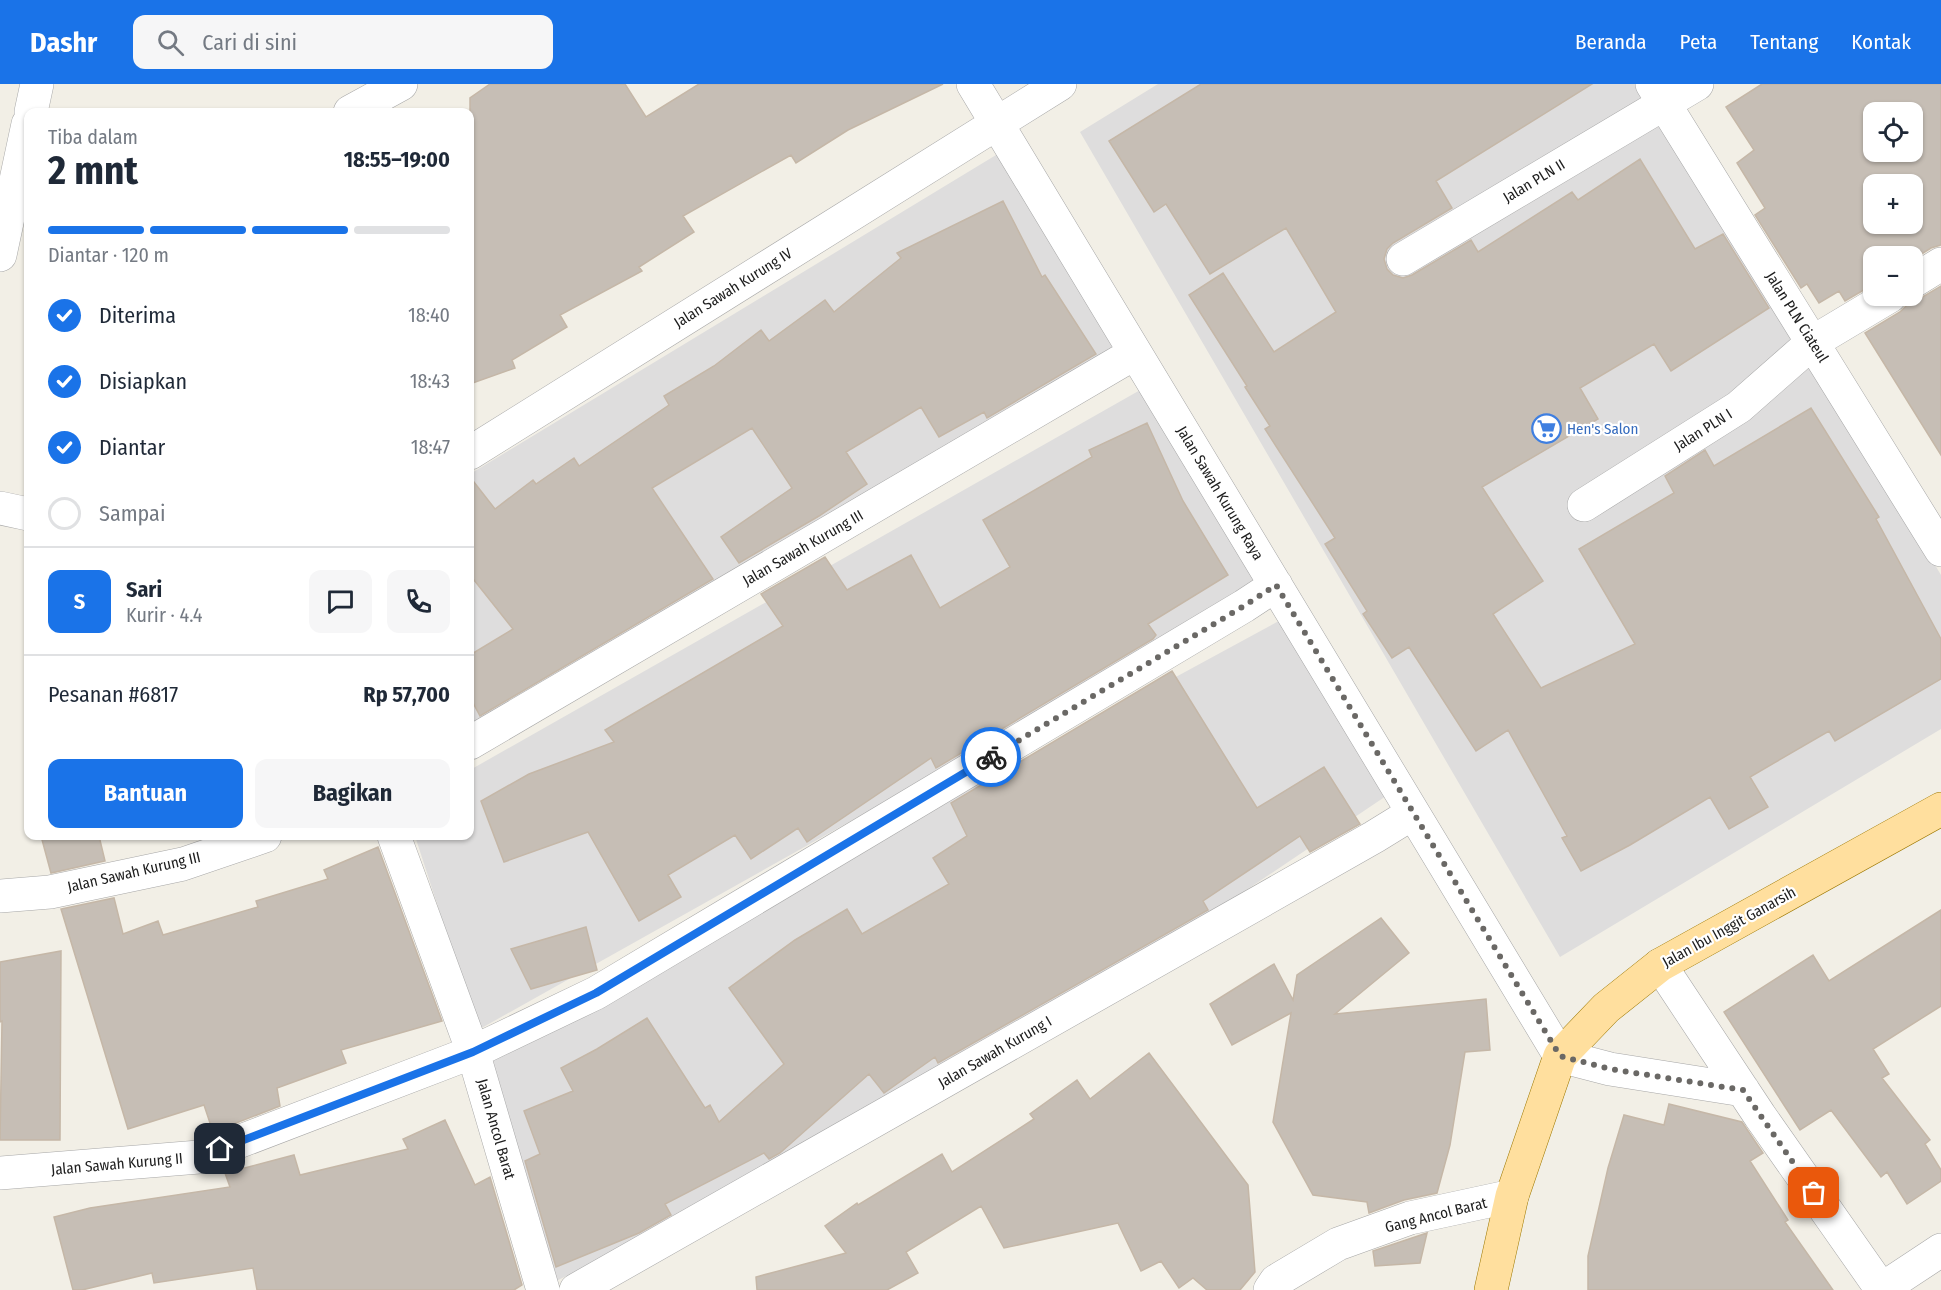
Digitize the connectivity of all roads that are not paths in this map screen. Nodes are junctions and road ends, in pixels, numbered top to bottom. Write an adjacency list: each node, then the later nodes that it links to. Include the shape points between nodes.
1 (37, 84): 7 (street)
2 (401, 84): 8 (street)
3 (973, 84): 9 (street, Jalan Sawah Kurung Raya)
4 (1060, 84): 9 (street, Jalan Sawah Kurung IV)
5 (1697, 84): 6 (street, Jalan PLN II)
6 (1658, 94): 12 (street, Jalan PLN II); 16 (street, Jalan PLN Ciateul)
7 (32, 108)
8 (357, 108)
9 (997, 123): 17 (street, Jalan Sawah Kurung Raya); 18 (street, Jalan Sawah Kurung IV)
10 (24, 146): 11 (street)
11 (0, 255)
12 (1403, 259)
13 (1941, 264): 14 (street)
14 (1923, 275)
15 (1873, 306): 16 (street, Jalan PLN I)
16 (1813, 342): 19 (street, Jalan PLN I, via 1739,406); 22 (street, Jalan PLN Ciateul)
17 (1135, 353): 23 (street, Jalan Sawah Kurung Raya); 24 (street, Jalan Sawah Kurung III)
18 (474, 450)
19 (1584, 505)
20 (0, 508): 21 (street)
21 (24, 513)
22 (1941, 549)
23 (1276, 585): 26 (street, Jalan Sawah Kurung Raya); 31 (street, Jalan Sawah Kurung II, via 596,993)
24 (474, 741)
25 (1941, 809): 30 (main road, Jalan Ibu Inggit Ganarsih)
26 (1413, 813): 32 (street, Jalan Sawah Kurung Raya); 38 (street, Jalan Sawah Kurung I)
27 (253, 840): 29 (street, Jalan Sawah Kurung III, via 183,864 50,892)
28 (395, 840): 31 (street, Jalan Ancol Barat)
29 (0, 896)
30 (1660, 964): 32 (main road, Jalan Ibu Inggit Ganarsih, via 1606,1008); 33 (street)
31 (473, 1052): 34 (street, Jalan Sawah Kurung II, via 199,1157); 37 (street, Jalan Ancol Barat)
32 (1560, 1056): 33 (street, via 1610,1069); 35 (main road, Jalan Ibu Inggit Ganarsih)
33 (1743, 1090): 41 (street)
34 (0, 1173)
35 (1512, 1196): 39 (street, Gang Ancol Barat, via 1410,1218 1338,1244 1276,1281); 40 (main road, Jalan Ibu Inggit Ganarsih)
36 (1941, 1250): 41 (street)
37 (543, 1290)
38 (576, 1290)
39 (1270, 1290)
40 (1491, 1290)
41 (1882, 1290)

